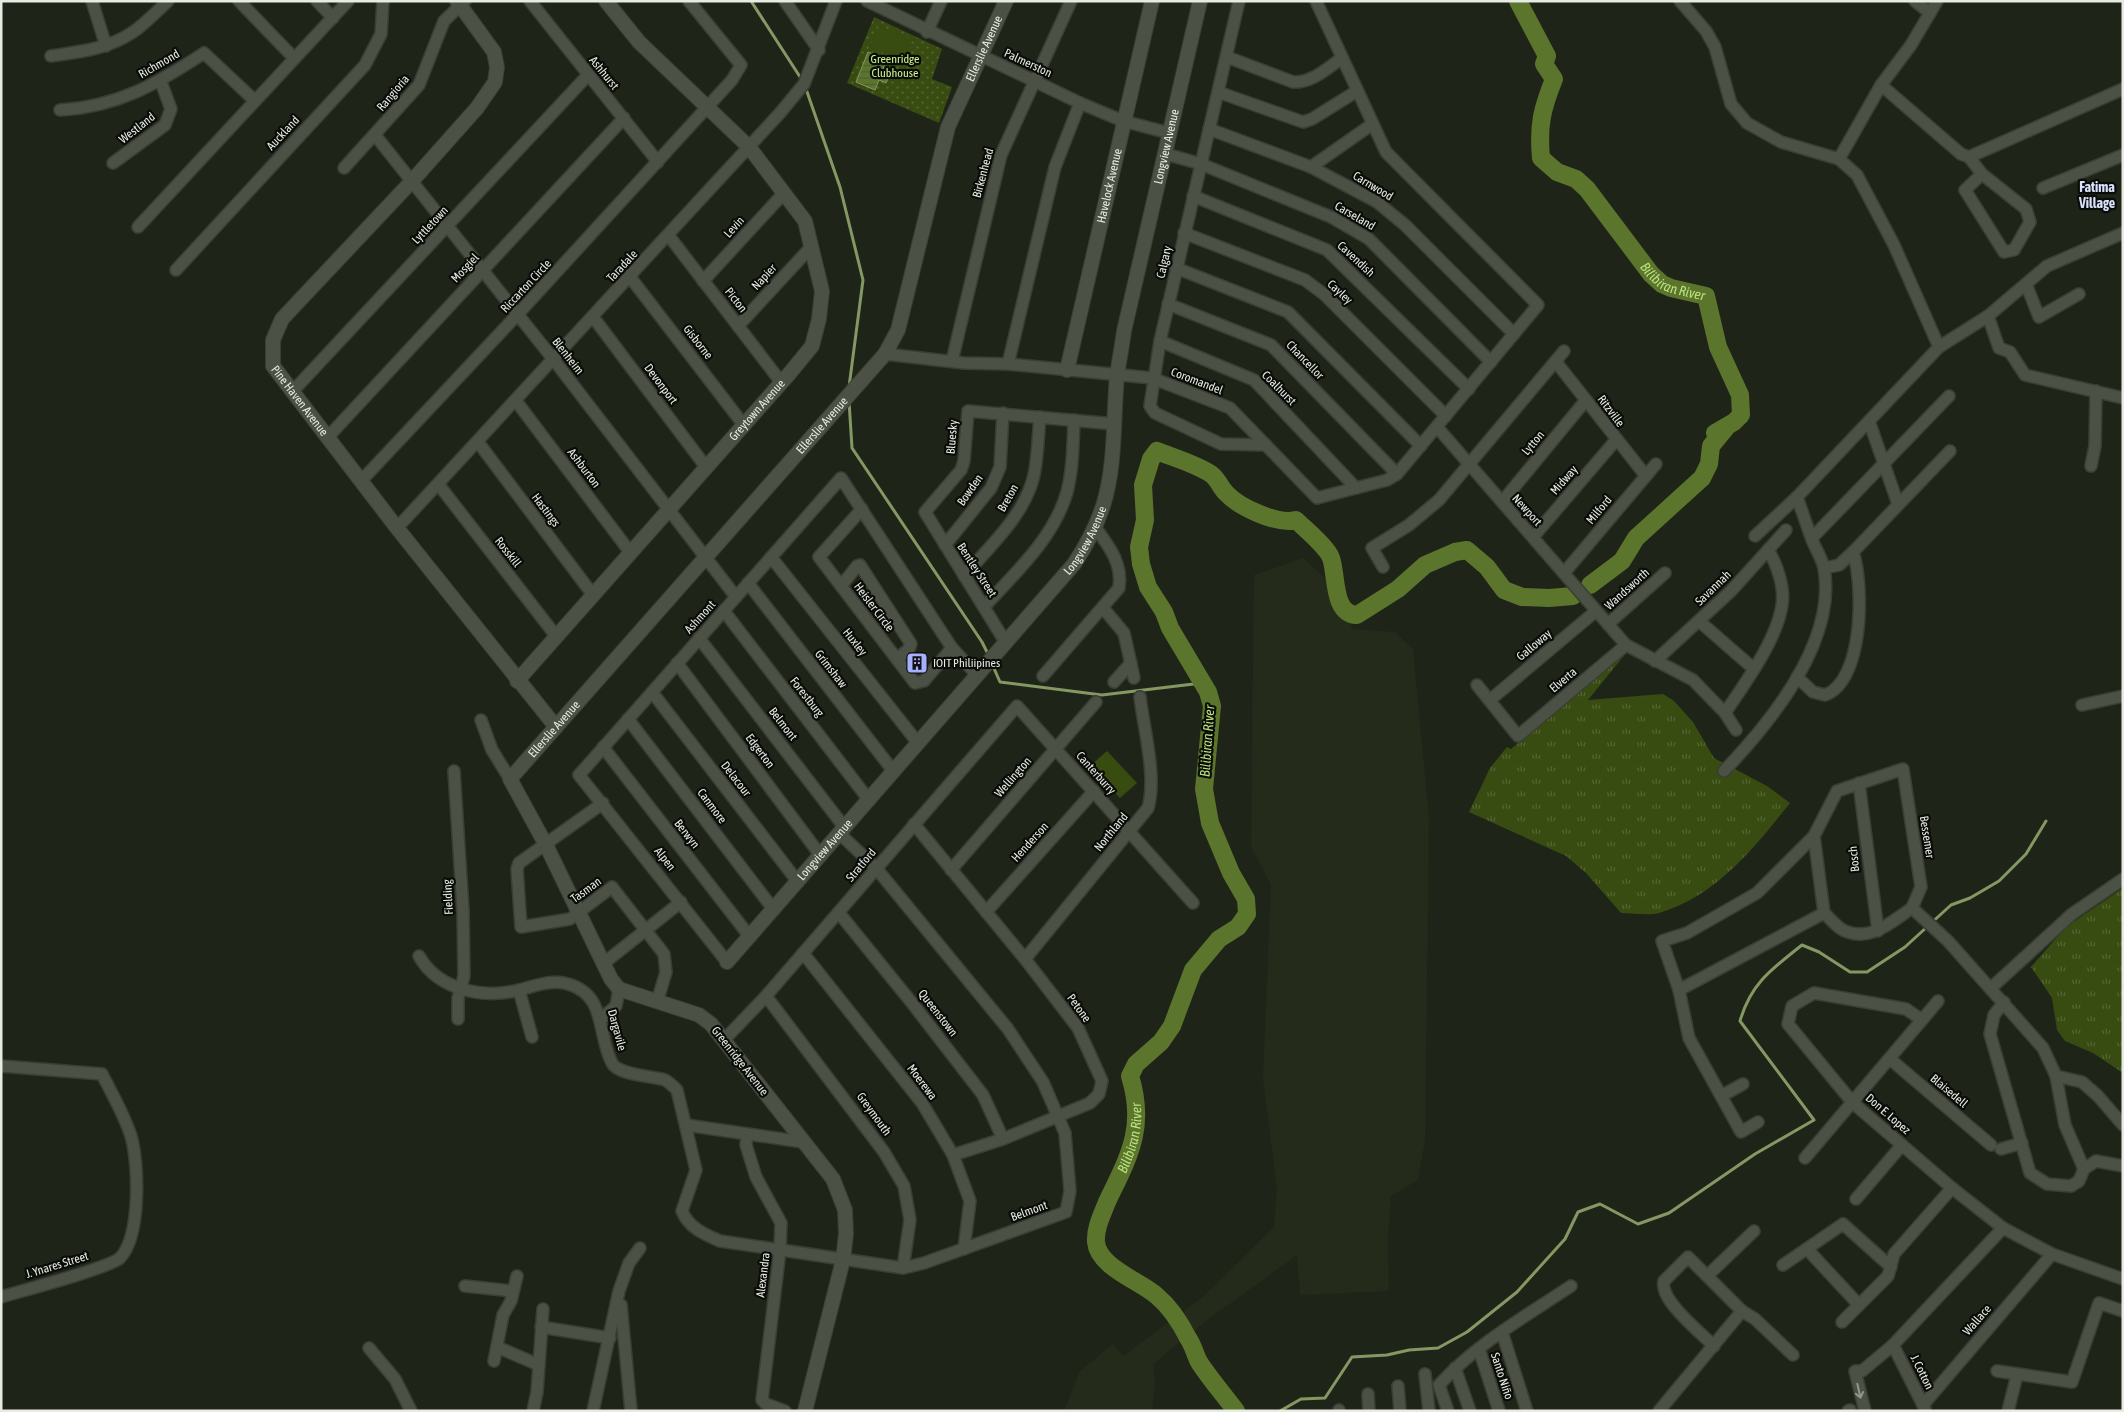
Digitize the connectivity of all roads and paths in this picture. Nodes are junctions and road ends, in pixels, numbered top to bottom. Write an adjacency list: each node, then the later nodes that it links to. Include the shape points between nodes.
1 (92, 1): 28 (street)
2 (168, 1): 28 (street, via 132,33)
3 (239, 1): 33 (street)
4 (317, 1): 26 (street)
5 (348, 1): 26 (street)
6 (382, 1): 74 (street, Auckland, via 381,34 365,65)
7 (530, 1): 35 (street, Ashhurst)
8 (606, 1): 44 (street, Greytown Avenue, via 639,42)
9 (689, 1): 44 (street, via 741,65)
10 (785, 1): 29 (street)
11 (836, 1): 29 (street, Taradale)
12 (867, 1): 24 (street, Palmerston)
13 (941, 1): 27 (street)
14 (1006, 1): 31 (street, Ellerslie Avenue)
15 (1071, 1): 36 (street, Birkenhead)
16 (1152, 1): 47 (street, Havelock Avenue)
17 (1200, 1): 50 (street, Longview Avenue)
18 (1239, 1): 32 (street, Calgary)
19 (1316, 1): 34 (street)
20 (1915, 1): 25 (street)
21 (1937, 1): 25 (street)
22 (460, 3): 51 (street, Rangioria, via 444,20 419,85); 63 (street, Pine Haven Avenue, via 494,52 496,82)
23 (1688, 4): 56 (street, via 1715,47 1731,104 1747,123 1781,142)
24 (880, 5): 27 (street, Palmerston)
25 (1930, 13): 38 (street)
26 (333, 18): 33 (street)
27 (927, 32): 31 (street, Palmerston)
28 (106, 46): 30 (street)
29 (819, 50): 52 (street, Taradale, via 804,84)
30 (51, 56)
31 (980, 57): 36 (street, Palmerston); 89 (street, Ellerslie Avenue, via 948,127 898,330)
32 (1227, 57): 34 (street, via 1303,83); 41 (street, Calgary)
33 (294, 58): 42 (street)
34 (1342, 58): 40 (street)
35 (588, 75): 46 (street, Ashhurst); 67 (street, Lyttletown)
36 (1033, 81): 43 (street, Palmerston); 91 (street, Birkenhead, via 1001,155)
37 (161, 82): 42 (street, Richmond, via 204,53); 45 (street, Richmond, via 111,103 86,109); 58 (street, Westland, via 171,109 165,125)
38 (1881, 85): 55 (street); 56 (street)
39 (2123, 89): 55 (street)
40 (1357, 91): 41 (street, via 1303,122); 48 (street)
41 (1218, 92): 49 (street, Calgary)
42 (254, 100): 68 (street)
43 (1080, 103): 47 (street, Palmerston); 94 (street, via 1055,167)
44 (708, 108): 52 (street, Greytown Avenue); 57 (street, Riccarton Circle)
45 (60, 110)
46 (624, 118): 57 (street, Ashhurst); 75 (street, Mosgiel)
47 (1123, 121): 50 (street, Palmerston); 95 (street, Havelock Avenue)
48 (1371, 124): 60 (street); 85 (street, Coromandel, via 1386,152 1538,305)
49 (1210, 128): 59 (street, Calgary); 60 (street, Carnwood)
50 (1170, 133): 53 (street, Longview Avenue)
51 (375, 135): 61 (street, Rangioria); 63 (street, Blenheim)
52 (749, 147): 65 (street, Greytown Avenue); 71 (street, Taradale)
53 (1166, 154): 59 (street, Carseland); 96 (street, Longview Avenue, via 1124,331)
54 (2123, 155): 64 (street)
55 (1968, 157): 62 (street)
56 (1839, 159): 87 (street, via 1857,175 1894,245)
57 (658, 162): 81 (street, Riccarton Circle)
58 (113, 164)
59 (1201, 164): 66 (street, Calgary); 92 (street, Carseland, via 1331,217 1369,239)
60 (1311, 167): 85 (street, Carnwood, via 1384,208 1405,225)
61 (344, 168)
62 (1982, 174): 62 (street, via 2026,209 2030,222 2014,250 2004,252 1965,190)
63 (412, 181): 67 (street, Blenheim); 101 (street, Pine Haven Avenue, via 282,319 273,340 273,366)
64 (2043, 188)
65 (784, 193): 72 (street, Greytown Avenue, via 805,221); 77 (street, Levin)
66 (1193, 196): 69 (street, Calgary); 99 (street, Cavendish, via 1327,250)
67 (448, 226): 75 (street, Blenheim); 101 (street, Lyttletown)
68 (138, 227)
69 (1184, 233): 73 (street, Calgary); 107 (street, Cayley, via 1305,280 1325,295)
70 (2123, 233): 78 (street, via 2048,266)
71 (669, 236): 76 (street, Taradale); 77 (street, Picton)
72 (811, 247): 84 (street, Napier); 98 (street, Greytown Avenue, via 822,291 819,319 812,346)
73 (1176, 268): 80 (street, Calgary); 118 (street, via 1288,312)
74 (176, 270)
75 (482, 270): 81 (street, Blenheim); 114 (street, Mosgiel)
76 (630, 277): 83 (street, Taradale); 111 (street, Gisborne)
77 (704, 281): 84 (street, Picton)
78 (2026, 284): 79 (street, via 2039,317); 82 (street)
79 (2079, 294)
80 (1168, 304): 86 (street, Calgary); 125 (street, Chancellor, via 1271,345)
81 (518, 314): 90 (street, Blenheim); 127 (street, Riccarton Circle)
82 (1988, 316): 87 (street); 100 (street, via 1999,348 2010,352 2025,375)
83 (593, 317): 90 (street, Taradale); 124 (street, Devonport)
84 (738, 326): 98 (street, Picton)
85 (1514, 334): 92 (street, Coromandel)
86 (1160, 341): 97 (street, Calgary); 129 (street, Coalhurst, via 1254,380)
87 (1939, 347): 110 (street)
88 (1564, 351): 93 (street)
89 (885, 354): 91 (street, Coromandel); 146 (street, Ellerslie Avenue)
90 (554, 360): 105 (street, Taradale); 134 (street, Blenheim)
91 (952, 361): 94 (street, Coromandel)
92 (1491, 362): 99 (street, Coromandel)
93 (1556, 362): 104 (street, Ritzville); 122 (street)
94 (1008, 364): 95 (street, Coromandel)
95 (1067, 370): 96 (street, Coromandel)
96 (1117, 376): 97 (street, Coromandel); 112 (street, Longview Avenue)
97 (1152, 378): 117 (street, Coromandel, via 1230,408); 117 (street, Calgary, via 1150,406 1154,413 1221,444)
98 (781, 382): 111 (street, Greytown Avenue)
99 (1468, 389): 107 (street, Coromandel)
100 (2096, 391): 103 (street); 123 (street, via 2095,446)
101 (292, 392): 114 (street, Pine Haven Avenue)
102 (1950, 396): 120 (street)
103 (2123, 398)
104 (1586, 400): 115 (street, Ritzville); 131 (street, Lytton)
105 (516, 401): 116 (street, Taradale); 144 (street, Ashburton)
106 (1003, 413): 108 (street); 135 (street, Bluesky, via 968,411 961,470); 142 (street, Bowden, via 1000,467 991,488)
107 (1446, 416): 113 (street, Coromandel)
108 (1040, 417): 109 (street); 152 (street, Breton, via 1034,474 1022,505 1010,524)
109 (1074, 420): 112 (street); 157 (street, via 1067,491 1056,519 1025,562)
110 (1869, 421): 120 (street); 130 (street)
111 (743, 424): 124 (street, Greytown Avenue)
112 (1115, 424): 136 (street, Longview Avenue, via 1104,504)
113 (1437, 427): 118 (street, Coromandel); 122 (street, Newport)
114 (328, 437): 127 (street, Pine Haven Avenue)
115 (1616, 440): 126 (street, Ritzville); 140 (street, Midway)
116 (478, 442): 128 (street, Taradale); 155 (street, Hastings)
117 (1266, 445): 129 (street, Coromandel, via 1317,498)
118 (1421, 446): 125 (street, Coromandel)
119 (1950, 451): 132 (street)
120 (1883, 463): 132 (street); 141 (street)
121 (1656, 464): 126 (street, Milford)
122 (1470, 465): 131 (street, Newport); 148 (street, via 1439,500 1410,525 1372,548)
123 (2090, 466)
124 (706, 467): 134 (street, Greytown Avenue)
125 (1397, 474): 129 (street, Coromandel)
126 (1646, 476): 150 (street, Milford)
127 (362, 481): 137 (street, Pine Haven Avenue)
128 (439, 485): 137 (street, Taradale); 163 (street, Rosskill)
129 (1356, 488)
130 (1796, 496): 139 (street); 141 (street)
131 (1502, 502): 140 (street, Newport)
132 (1898, 504): 145 (street)
133 (862, 509): 147 (street, Ashmont, via 841,478); 154 (street, Heisler Circle, via 819,557); 167 (street)
134 (669, 510): 144 (street, Greytown Avenue); 146 (street, Blenheim)
135 (925, 512): 142 (street, Bentley Street)
136 (1095, 527): 158 (street, via 1115,555 1120,581 1119,588); 165 (street, Longview Avenue, via 1074,564)
137 (397, 528): 177 (street, Pine Haven Avenue)
138 (1786, 530): 143 (street, Savannah)
139 (1755, 536)
140 (1533, 537): 150 (street, Newport)
141 (1812, 538): 149 (street)
142 (945, 545): 152 (street, Bentley Street)
143 (1768, 550): 161 (street, Savannah, via 1732,591); 172 (street, via 1779,571 1783,604 1776,626)
144 (630, 552): 155 (street, Greytown Avenue)
145 (1853, 552): 149 (street, via 1839,565); 175 (street, via 1858,566 1861,600 1857,637 1847,672 1838,688 1825,695 1813,692)
146 (705, 557): 156 (street, Blenheim); 190 (street, Ellerslie Avenue)
147 (771, 557): 153 (street, Ashmont); 192 (street, Huxley)
148 (1383, 567)
149 (1824, 568): 175 (street, via 1822,619 1815,644)
150 (1564, 573): 160 (street, Newport)
151 (1664, 573): 162 (street, Wandsworth)
152 (964, 576): 157 (street, Bentley Street)
153 (748, 583): 156 (street, Ashmont); 197 (street, Grimshaw)
154 (841, 586): 168 (street, Heisler Circle); 168 (street, via 860,565 911,644)
155 (593, 595): 163 (street, Greytown Avenue)
156 (736, 597): 159 (street, Ashmont)
157 (984, 607): 165 (street, Bentley Street)
158 (1103, 608): 171 (street, via 1124,633); 174 (street)
159 (724, 611): 164 (street, Ashmont); 202 (street, Forestburg)
160 (1596, 611): 162 (street, Newport); 183 (street, Galloway)
161 (1699, 621): 169 (street, Savannah); 172 (street)
162 (1608, 624): 166 (street, Newport)
163 (556, 636): 177 (street, Greytown Avenue)
164 (699, 638): 170 (street, Ashmont); 205 (street, Belmont)
165 (1006, 643): 173 (street, Longview Avenue)
166 (1626, 645): 169 (street); 183 (street, Elverta, via 1518,736)
167 (952, 648): 168 (street, Heisler Circle, via 924,681 915,683); 173 (street)
168 (897, 659)
169 (1655, 660): 187 (street, via 1693,680)
170 (677, 663): 180 (street, Ashmont); 209 (street, Edgerton)
171 (1131, 663): 176 (street); 178 (street)
172 (1754, 669): 187 (street)
173 (977, 675): 192 (street, Longview Avenue)
174 (1042, 676)
175 (1797, 677): 196 (street, via 1759,734)
176 (1134, 678)
177 (517, 681): 190 (street, Pine Haven Avenue)
178 (1114, 682)
179 (1477, 685): 183 (street)
180 (652, 692): 188 (street, Ashmont); 213 (street, Delacour)
181 (2123, 696): 185 (street)
182 (1140, 698): 206 (street, Northland, via 1151,797 1148,808)
183 (1490, 700)
184 (1096, 702): 194 (street, Wellington)
185 (2082, 705)
186 (1017, 706): 194 (street, Canterburry); 204 (street, Stratford)
187 (1725, 713): 191 (street)
188 (628, 719): 193 (street, Ashmont); 217 (street, Canmore)
189 (481, 720): 199 (street, via 492,750)
190 (556, 727): 199 (street, Ellerslie Avenue)
191 (1736, 730)
192 (918, 744): 197 (street, Longview Avenue)
193 (603, 748): 198 (street, Ashmont); 224 (street, Berwyn)
194 (1056, 748): 201 (street, Canterburry); 211 (street, Wellington)
195 (454, 771): 230 (street, Fielding, via 463,910 464,976)
196 (1724, 771)
197 (894, 772): 202 (street, Longview Avenue)
198 (579, 775): 203 (street, Alpen)
199 (510, 779): 208 (street)
200 (1859, 783): 207 (street, via 1837,791); 216 (street, Bessemer, via 1903,769 1921,887); 223 (street, Bosch)
201 (1094, 791): 206 (street, Canterburry); 220 (street, Henderson)
202 (869, 800): 205 (street, Longview Avenue)
203 (603, 803): 208 (street, Tasman); 214 (street, Alpen)
204 (914, 824): 210 (street, Stratford); 211 (street, Petone)
205 (843, 831): 209 (street, Longview Avenue); 210 (street, Belmont)
206 (1130, 831): 215 (street, Canterburry); 227 (street, Northland)
207 (1814, 836): 221 (street); 234 (street, via 1757,893 1687,933 1662,941)
208 (546, 845): 218 (street); 218 (street, Tasman, via 518,863 522,927 570,919)
209 (821, 856): 213 (street, Longview Avenue)
210 (876, 868): 219 (street, Stratford); 250 (street, Belmont, via 1008,1029 1043,1082)
211 (950, 870): 220 (street, Petone)
212 (2123, 879): 231 (street, via 2072,914)
213 (798, 882): 217 (street, Longview Avenue)
214 (681, 902): 222 (street); 228 (street, Alpen)
215 (1193, 903)
216 (1912, 908): 223 (street); 231 (street)
217 (774, 910): 224 (street, Longview Avenue)
218 (579, 912): 222 (street, Tasman, via 612,887); 229 (street)
219 (839, 912): 225 (street, Stratford); 255 (street, Queenstown, via 983,1095)
220 (986, 912): 227 (street, Petone)
221 (1824, 913): 223 (street, via 1844,931 1864,936); 234 (street)
222 (646, 930): 229 (street); 237 (street, Tasman, via 664,954 666,962)
223 (1878, 932)
224 (750, 937): 228 (street, Longview Avenue)
225 (804, 953): 235 (street, Stratford); 259 (street, Moerewa, via 922,1102)
226 (419, 956): 230 (street, Dargavile, via 436,978)
227 (1025, 959): 250 (street, Petone, via 1078,1028 1102,1080 1099,1094 1090,1103)
228 (727, 962)
229 (604, 963): 232 (street)
230 (461, 988): 233 (street, Dargavile, via 493,993); 240 (street, Fielding)
231 (1991, 988): 238 (street)
232 (619, 989): 237 (street, Greenridge Avenue); 239 (street, via 616,1006)
233 (519, 990): 239 (street, Dargavile, via 539,984 567,983 588,996); 242 (street)
234 (1679, 990): 248 (street, via 1690,1038)
235 (766, 996): 243 (street, Stratford); 275 (street, Greymouth, via 884,1152 904,1186 910,1220)
236 (1938, 1001): 241 (street)
237 (657, 1002): 243 (street, Greenridge Avenue, via 699,1016 711,1024)
238 (2004, 1002): 246 (street, via 2043,1048); 257 (street, via 1994,1015 1990,1034)
239 (601, 1019): 252 (street, Dargavile, via 612,1064 620,1070 667,1080 677,1090)
240 (458, 1020)
241 (1922, 1020): 244 (street); 249 (street, Don E. Lopez, via 1906,1009 1814,993 1792,1006 1788,1024)
242 (532, 1037)
243 (724, 1040): 256 (street, Greenridge Avenue)
244 (1890, 1059): 249 (street); 257 (street, Blaisedell, via 1996,1147)
245 (1, 1066): 283 (street, J. Ynares Street, via 102,1074 131,1137 138,1195 132,1238 120,1258)
246 (2056, 1076): 253 (street, via 2082,1082); 262 (street, via 2065,1125)
247 (1743, 1084): 248 (street)
248 (1721, 1096): 251 (street, via 1741,1132)
249 (1853, 1103): 258 (street, Don E. Lopez); 260 (street)
250 (1059, 1117): 255 (street, Petone); 268 (street, Belmont, via 1065,1133 1070,1191 1066,1212)
251 (1758, 1122)
252 (686, 1125): 254 (street); 270 (street, Belmont, via 696,1170 682,1211 685,1219 700,1232 720,1241)
253 (2123, 1125)
254 (747, 1134): 256 (street); 270 (street, Alexandra, via 746,1145 756,1177 781,1223)
255 (1004, 1139): 259 (street, Petone)
256 (803, 1142): 272 (street, Greenridge Avenue, via 833,1180 845,1210)
257 (2022, 1143): 262 (street, via 2030,1173 2047,1184 2071,1186 2078,1181)
258 (1902, 1145): 263 (street, Don E. Lopez); 264 (street)
259 (953, 1155): 268 (street, Moerewa, via 970,1201)
260 (1805, 1158)
261 (2123, 1166): 262 (street, via 2096,1160)
262 (2084, 1169)
263 (1952, 1188): 265 (street, Don E. Lopez); 274 (street, via 1894,1254)
264 (1856, 1200)
265 (2003, 1228): 271 (street, Don E. Lopez); 292 (street)
266 (1754, 1231): 277 (street)
267 (640, 1248): 281 (street, via 629,1263)
268 (964, 1249): 275 (street, Belmont)
269 (1807, 1249): 273 (street); 274 (street, via 1843,1224); 284 (street)
270 (780, 1250): 272 (street, Belmont); 311 (street, Alexandra, via 762,1400)
271 (2052, 1254): 278 (street, Don E. Lopez); 306 (street, Wallace)
272 (843, 1260): 275 (street, Belmont); 312 (street, Greenridge Avenue)
273 (1783, 1265)
274 (1891, 1267): 284 (street, via 1888,1276)
275 (903, 1268)
276 (517, 1276): 282 (street)
277 (1707, 1276): 286 (street); 293 (street, via 1688,1257 1664,1280 1663,1285 1676,1309)
278 (2123, 1279)
279 (465, 1286): 282 (street)
280 (1570, 1286): 290 (street)
281 (620, 1290): 291 (street); 310 (street)
282 (513, 1291): 294 (street, via 503,1315)
283 (1, 1297)
284 (1860, 1305): 288 (street)
285 (542, 1309): 289 (street)
286 (1742, 1311): 293 (street); 297 (street, via 1756,1319)
287 (2123, 1311): 303 (street, via 2099,1303 2072,1382)
288 (1842, 1322)
289 (540, 1327): 291 (street); 299 (street)
290 (1502, 1332): 296 (street); 319 (street)
291 (610, 1338): 309 (street)
292 (1893, 1345): 306 (street, J. Cotton); 321 (street, one-way to 321, via 1862,1371 1855,1370)
293 (1714, 1346): 320 (street)
294 (497, 1347): 298 (street); 299 (street)
295 (369, 1348): 307 (street, via 395,1379)
296 (1479, 1349): 300 (street); 318 (street, Santo Niño)
297 (1793, 1355)
298 (494, 1361)
299 (539, 1365): 308 (street)
300 (1455, 1368): 316 (street, via 1439,1385); 317 (street)
301 (1997, 1371): 303 (street)
302 (1424, 1374): 315 (street)
303 (2017, 1375): 322 (street)
304 (1398, 1386): 314 (street)
305 (1368, 1394): 313 (street)
306 (1924, 1408)
307 (410, 1411)
308 (533, 1411)
309 (593, 1411)
310 (631, 1411)
311 (785, 1411)
312 (805, 1411)
313 (1369, 1411)
314 (1400, 1411)
315 (1429, 1411)
316 (1448, 1411)
317 (1470, 1411)
318 (1499, 1411)
319 (1528, 1411)
320 (1660, 1411)
321 (1865, 1411)
322 (2008, 1411)

